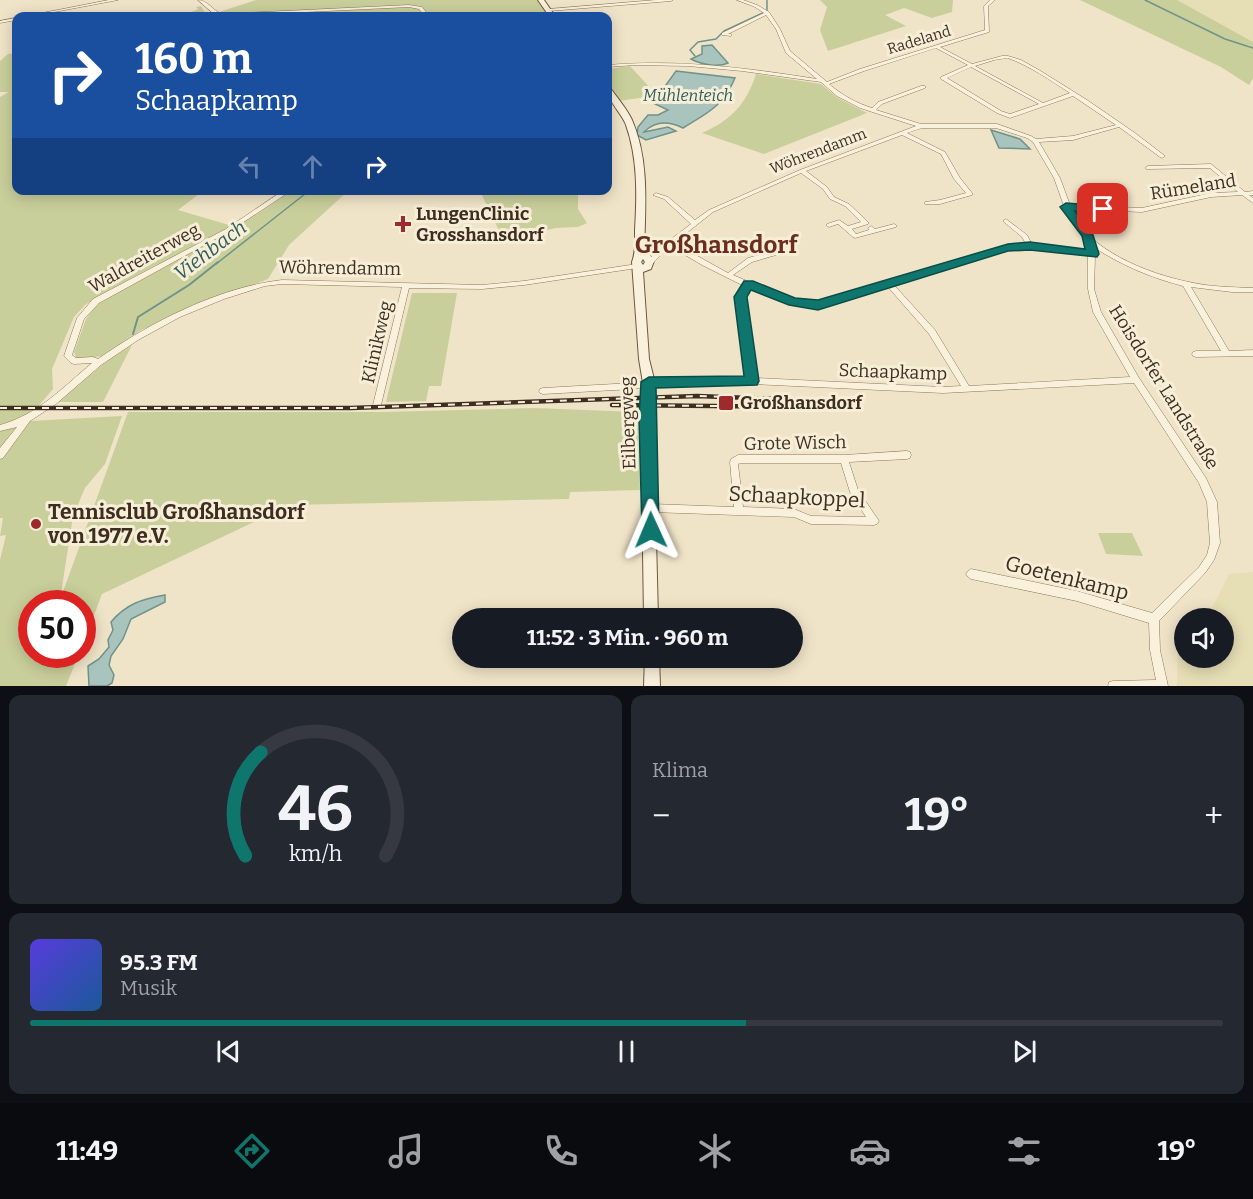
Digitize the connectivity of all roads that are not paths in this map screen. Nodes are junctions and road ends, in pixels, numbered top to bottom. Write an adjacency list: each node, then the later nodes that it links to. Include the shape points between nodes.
1 (116, 0): 7 (street)
2 (200, 0): 9 (street)
3 (541, 0): 12 (main road)
4 (671, 0): 13 (street)
5 (739, 0): 14 (street)
6 (993, 0): 16 (street, Radeland, via 986,6 987,31)
7 (88, 3): 8 (street)
8 (47, 12)
9 (215, 12)
10 (284, 12): 11 (street, via 409,6)
11 (424, 12)
12 (550, 12)
13 (554, 12)
14 (768, 13): 15 (street, via 724,34); 19 (street, via 788,52)
15 (729, 35)
16 (937, 47): 18 (street); 19 (street, Radeland)
17 (612, 66): 19 (street, via 652,63 733,68)
18 (973, 67): 21 (street, via 1012,57); 23 (street); 23 (street, via 943,80 1004,114 1017,115)
19 (825, 83): 24 (street, via 849,102)
20 (922, 87): 24 (street, via 880,103)
21 (1073, 94): 23 (street); 25 (street)
22 (612, 97): 46 (main road, Eilbergweg, via 629,121 635,147)
23 (1044, 105)
24 (873, 110): 26 (street)
25 (1120, 125): 28 (street, via 1073,138); 29 (street)
26 (921, 126): 27 (street, Wöhrendamm); 28 (street, via 998,126)
27 (904, 134): 31 (street, Wöhrendamm); 37 (street, via 943,153 970,194)
28 (1035, 141): 38 (street, via 1057,178)
29 (1162, 156)
30 (1148, 168): 32 (street, via 1211,166)
31 (802, 171): 40 (street, Wöhrendamm, via 720,207); 41 (street)
32 (1241, 193): 33 (street, Rümeland); 36 (street); 38 (street, Rümeland, via 1144,210)
33 (1253, 193)
34 (281, 195): 63 (street, Waldreiterweg, via 228,230 96,301 81,318 68,356 74,361)
35 (656, 195): 40 (street, via 666,198)
36 (1253, 201)
37 (927, 203)
38 (1066, 207): 47 (street)
39 (1006, 221): 49 (street, via 1025,236)
40 (694, 223): 48 (street, Wöhrendamm)
41 (866, 223): 44 (street); 45 (street)
42 (829, 225): 44 (street, via 839,222)
43 (894, 226): 45 (street)
44 (847, 228): 45 (street, via 855,236)
45 (874, 231)
46 (642, 238): 48 (street, via 649,247); 53 (main road, Eilbergweg)
47 (1092, 243): 51 (street, Hoisdorfer Landstraße); 52 (street)
48 (665, 246): 53 (street, Wöhrendamm); 54 (street)
49 (1030, 246): 51 (street); 55 (street, via 981,254)
50 (791, 248): 54 (street, via 750,260)
51 (1093, 253): 52 (street); 64 (street, Hoisdorfer Landstraße, via 1092,300)
52 (1115, 259): 57 (street)
53 (642, 262): 58 (street, Wöhrendamm, via 495,286); 66 (main road, Eilbergweg, via 644,359)
54 (730, 274): 56 (street)
55 (888, 283): 56 (street, via 811,305); 67 (street, via 932,332)
56 (748, 284): 65 (street, via 741,297)
57 (1186, 284): 59 (street); 62 (street)
58 (406, 286): 63 (street, Wöhrendamm, via 265,284 161,324); 69 (street, Klinikweg)
59 (1253, 290)
60 (1253, 353): 62 (street)
61 (1196, 354): 62 (street)
62 (1227, 354)
63 (98, 363): 70 (street, Wöhrendamm, via 51,405)
64 (1136, 380): 67 (street, Schaapkamp); 79 (street, Hoisdorfer Landstraße, via 1203,481 1215,515 1211,557)
65 (752, 381): 66 (street, Schaapkamp); 67 (street, Schaapkamp)
66 (649, 382): 68 (street, Schaapkamp); 75 (main road, Eilbergweg)
67 (967, 389)
68 (543, 391)
69 (377, 405)
70 (29, 418): 71 (street, Wöhrendamm); 72 (street)
71 (0, 428)
72 (0, 454)
73 (907, 455): 74 (street, Grote Wisch)
74 (844, 459): 76 (street, Grote Wisch, via 738,459 734,462); 76 (street, Schaapkoppel, via 854,492 874,520 811,520 794,513)
75 (651, 508): 76 (street, Schaapkoppel); 78 (main road, Eilbergweg)
76 (739, 512)
77 (971, 574): 79 (street, Goetenkamp, via 1077,596)
78 (651, 608)
79 (1154, 619): 83 (street, via 1155,650)
80 (652, 668): 81 (main road)
81 (652, 686)
82 (1113, 686): 83 (street)
83 (1163, 686)

